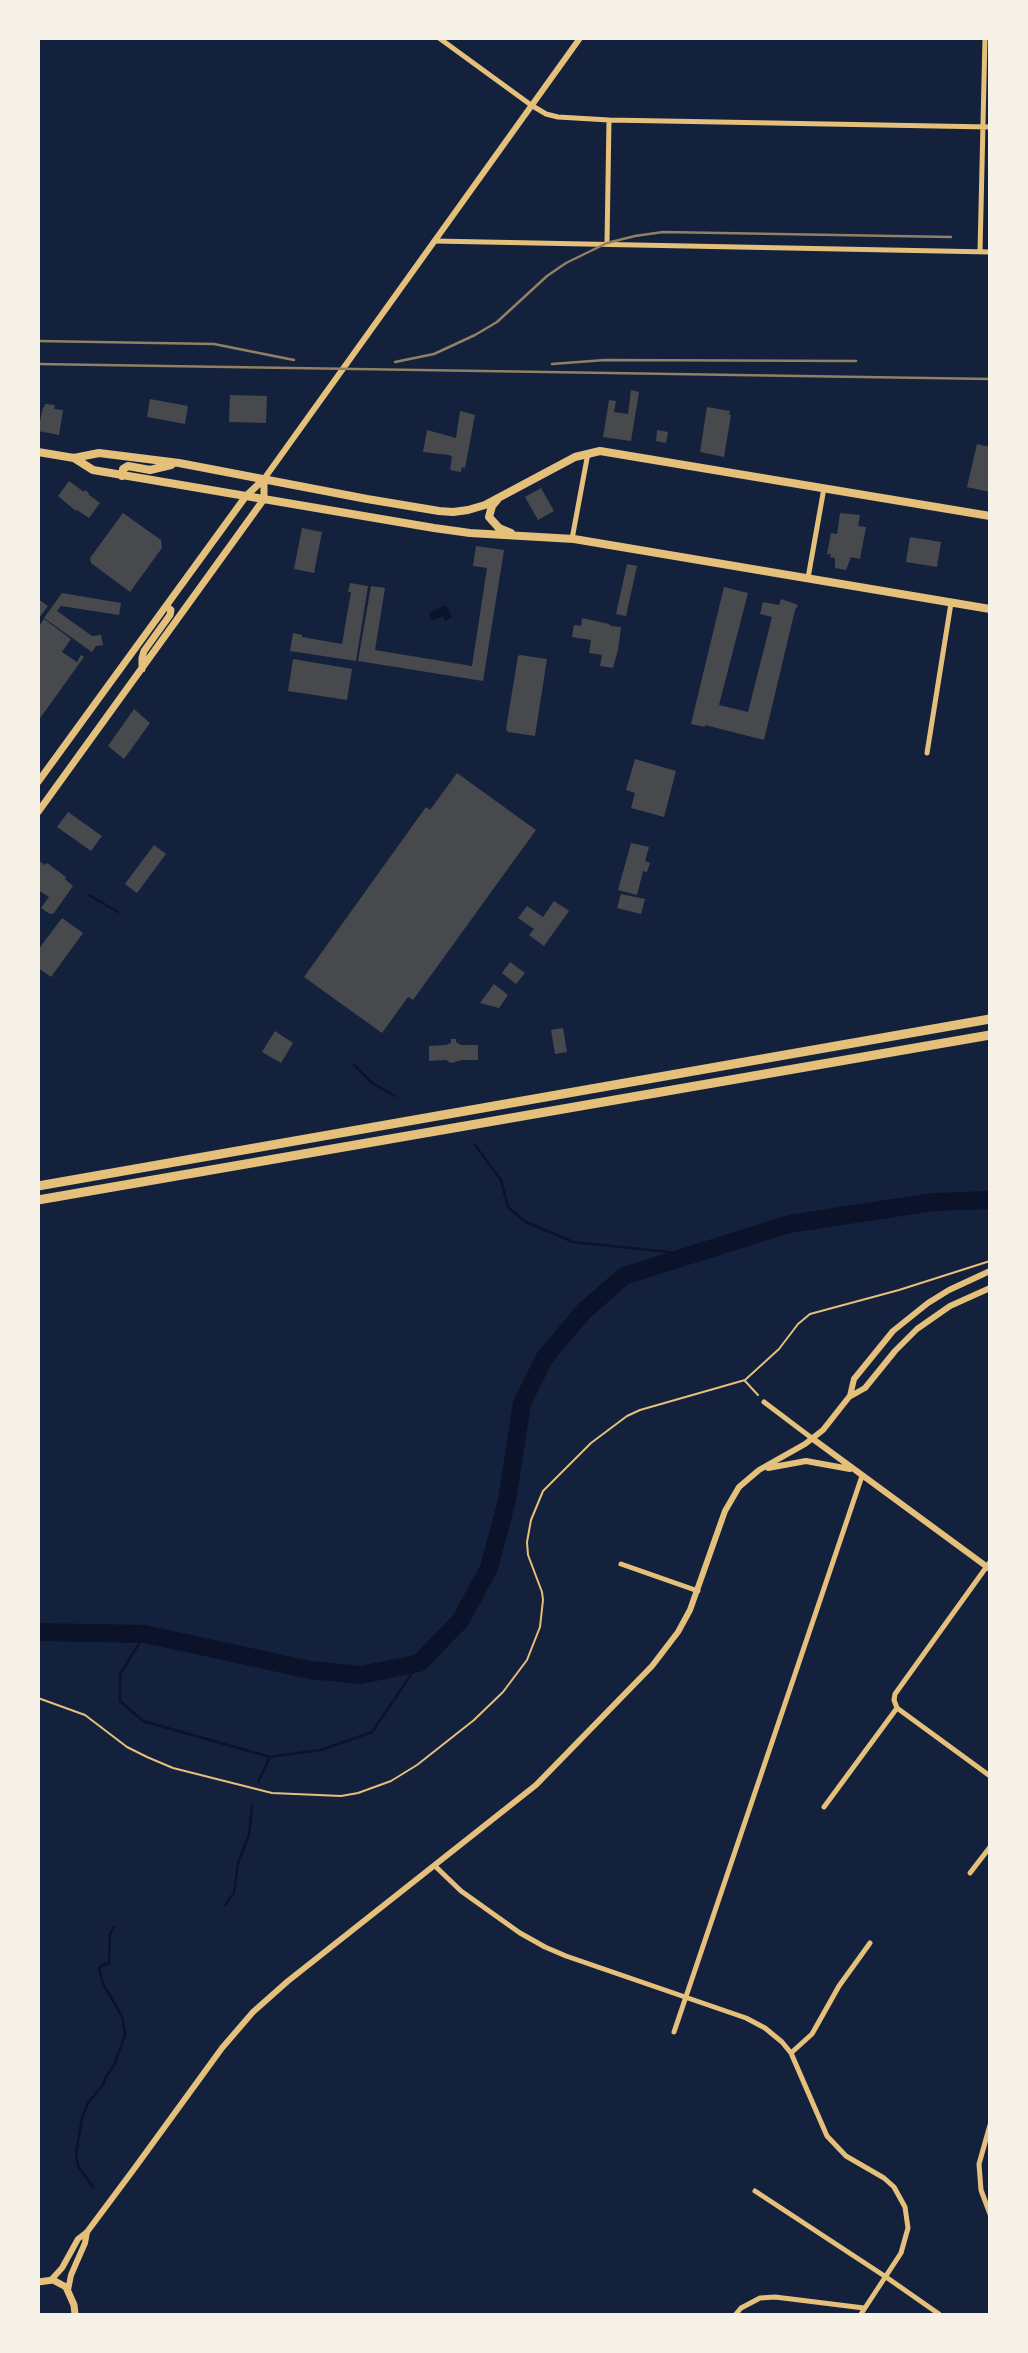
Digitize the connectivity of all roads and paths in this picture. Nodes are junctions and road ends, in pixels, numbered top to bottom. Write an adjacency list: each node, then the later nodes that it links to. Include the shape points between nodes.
1 (439, 38): 4 (street)
2 (580, 38): 4 (street)
3 (985, 38): 6 (street)
4 (531, 105): 5 (street, via 558,117); 7 (street)
5 (609, 120): 6 (street); 8 (street)
6 (986, 127): 9 (street)
7 (434, 241): 8 (street); 16 (street)
8 (607, 243): 9 (street)
9 (980, 252): 10 (street)
10 (989, 253)
11 (38, 452): 13 (main road)
12 (588, 453): 17 (main road, via 618,453); 19 (main road); 23 (street)
13 (74, 458): 14 (main road, via 99,453); 15 (main road, via 93,470)
14 (179, 463): 15 (main road, via 150,470 128,466); 16 (main road)
15 (122, 476): 18 (main road)
16 (264, 479): 18 (main road); 19 (main road, via 453,512); 20 (main road)
17 (824, 488): 21 (main road); 24 (street)
18 (246, 496): 20 (main road); 26 (main road)
19 (499, 498): 22 (main road, via 489,517 499,528)
20 (264, 499): 22 (main road, via 434,528); 28 (main road)
21 (989, 516)
22 (518, 536): 23 (main road)
23 (572, 539): 24 (main road)
24 (808, 578): 25 (main road)
25 (951, 603): 27 (main road); 29 (street)
26 (166, 606): 28 (main road, via 170,615 144,651); 30 (main road)
27 (989, 609)
28 (142, 670): 31 (main road)
29 (927, 753)
30 (38, 782)
31 (38, 812)
32 (989, 1019): 34 (highway)
33 (989, 1035): 35 (highway)
34 (38, 1186)
35 (38, 1200)
36 (989, 1261): 39 (path, via 810,1314)
37 (989, 1271): 40 (street, via 939,1296 893,1331 854,1378)
38 (989, 1288): 40 (street, via 950,1306 917,1329 865,1388)
39 (745, 1380): 41 (path); 49 (path, via 627,1416 553,1479 536,1505 528,1532 528,1555 543,1600 540,1627 527,1660 474,1720 391,1781 341,1796 272,1794 146,1757 85,1715)
40 (849, 1397): 42 (street)
41 (764, 1402): 42 (street)
42 (813, 1438): 43 (street); 44 (street)
43 (853, 1469): 44 (street, via 806,1461); 45 (street)
44 (759, 1470): 48 (street, via 729,1502)
45 (862, 1476): 47 (street); 57 (street)
46 (621, 1564): 48 (street)
47 (988, 1566): 50 (street, via 895,1694)
48 (698, 1591): 54 (street, via 665,1650 573,1748 517,1801)
49 (38, 1698)
50 (897, 1708): 51 (street); 52 (street)
51 (989, 1776)
52 (824, 1807)
53 (989, 1847): 55 (street)
54 (435, 1866): 57 (street, via 461,1891 545,1947); 63 (street, via 288,1981 245,2021)
55 (970, 1873)
56 (870, 1943): 59 (street, via 812,2034)
57 (686, 1997): 58 (street); 59 (street, via 756,2023)
58 (674, 2032)
59 (792, 2053): 64 (street, via 827,2136 846,2156 894,2187 905,2207 906,2240)
60 (989, 2124): 62 (street, via 979,2164)
61 (755, 2191): 64 (street)
62 (989, 2214)
63 (87, 2232): 65 (street); 67 (street)
64 (886, 2277): 68 (street); 72 (street)
65 (51, 2280): 66 (main road); 67 (main road)
66 (38, 2282)
67 (68, 2290): 69 (main road)
68 (864, 2308): 70 (street, via 775,2297 760,2298); 71 (street)
69 (76, 2313)
70 (736, 2315)
71 (861, 2315)
72 (939, 2315)

